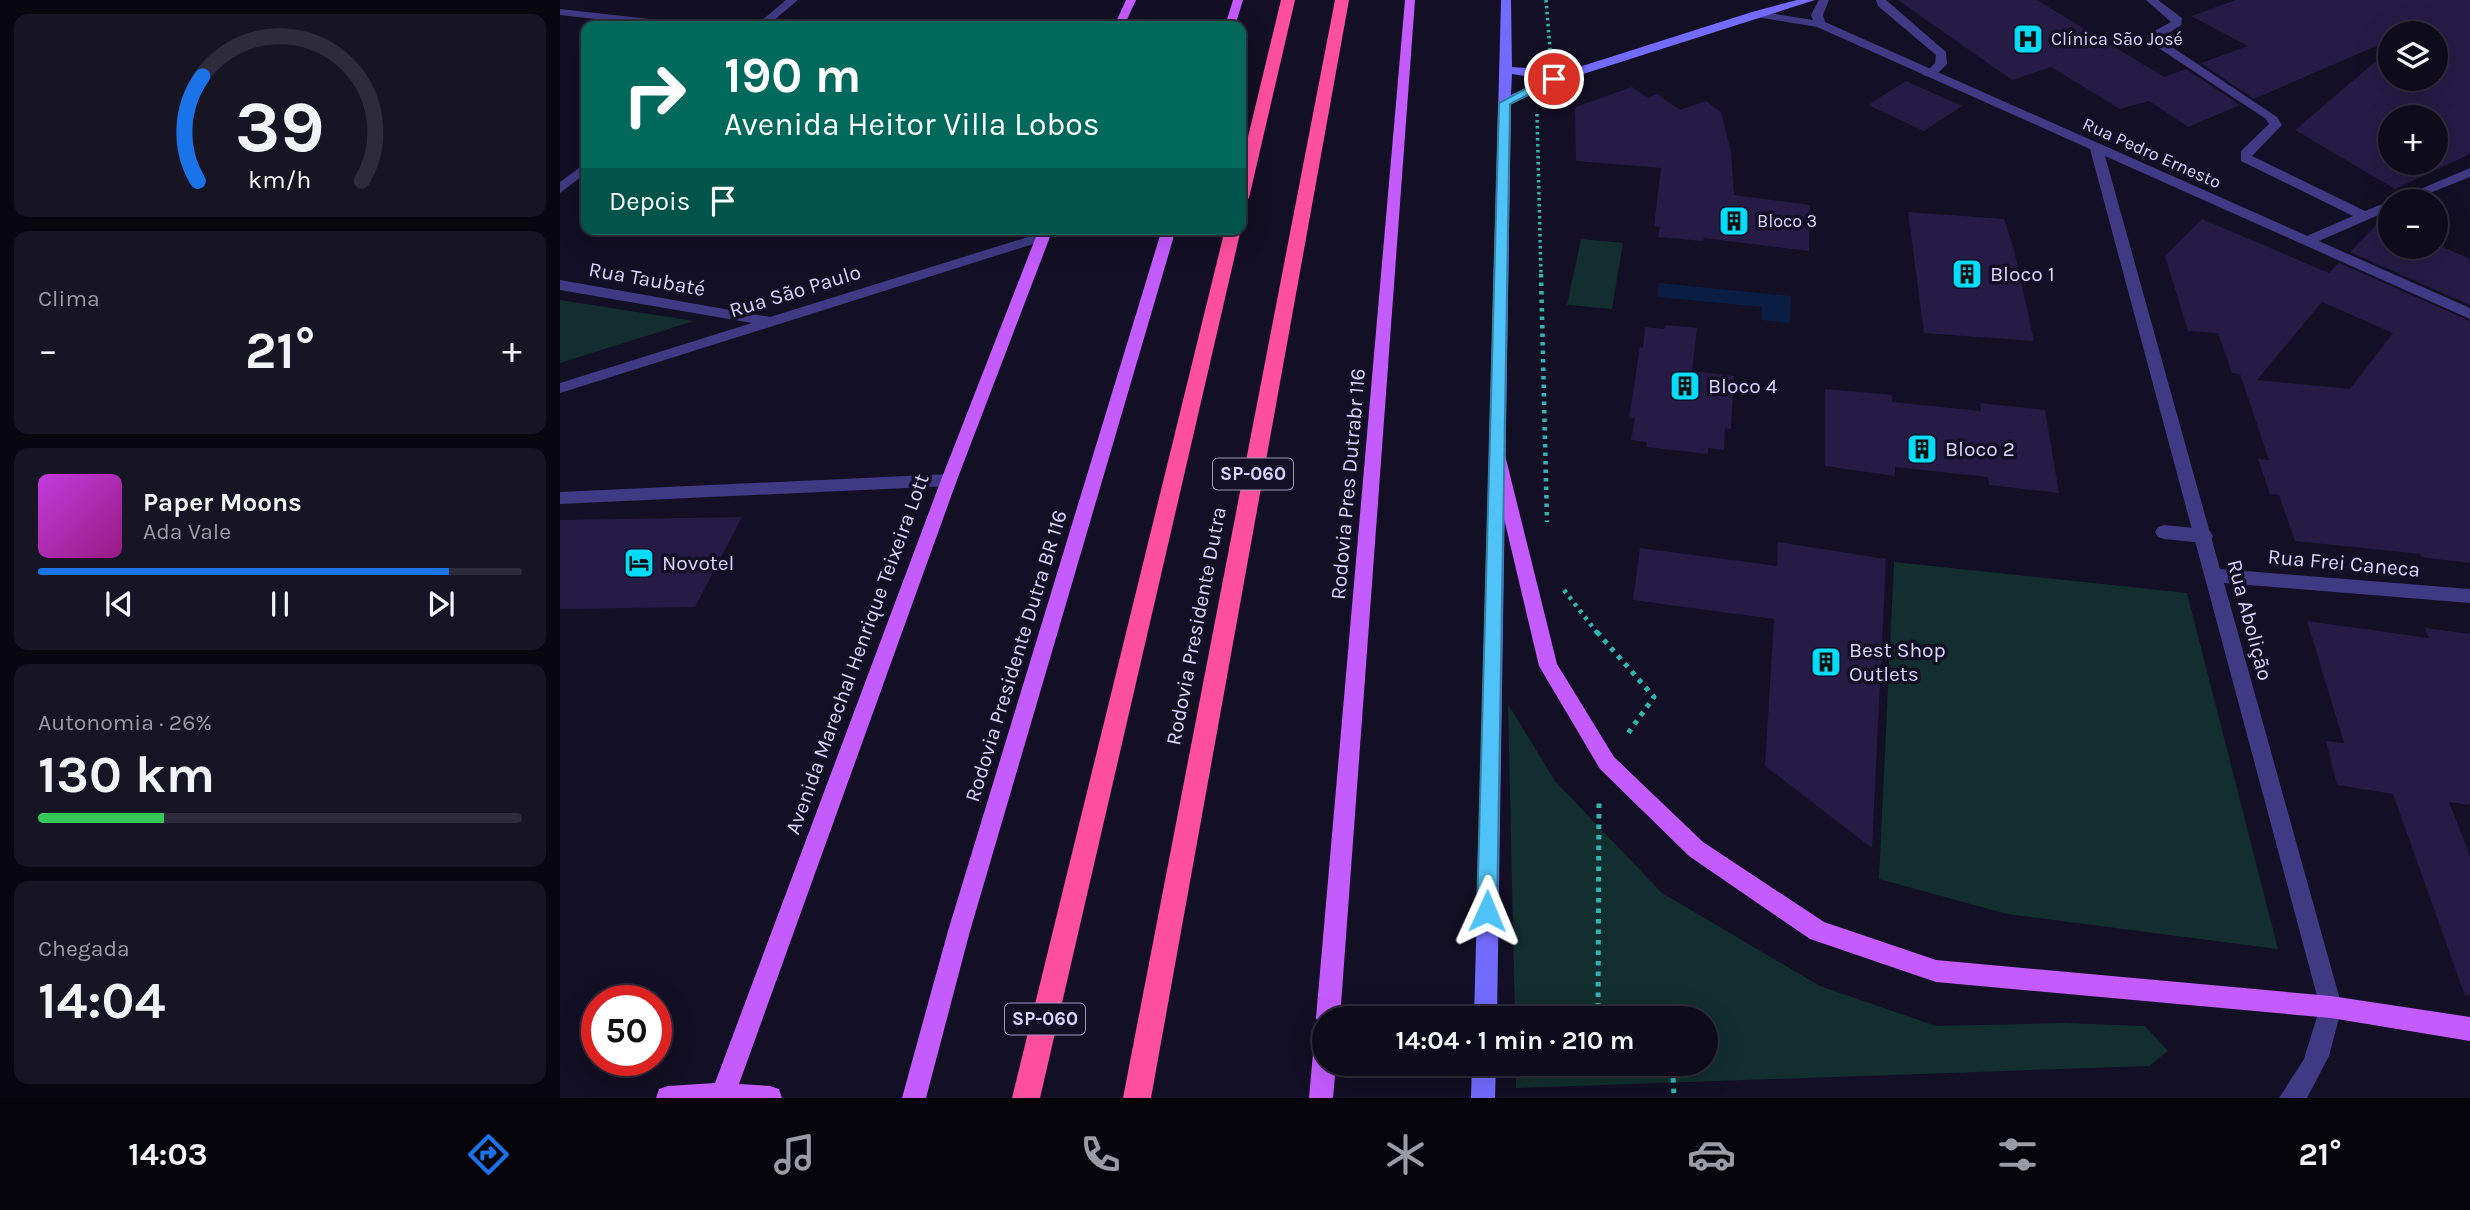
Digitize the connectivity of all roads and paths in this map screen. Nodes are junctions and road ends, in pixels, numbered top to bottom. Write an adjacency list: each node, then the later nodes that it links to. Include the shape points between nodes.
1 (793, 0): 16 (street)
2 (1131, 0): 17 (main road)
3 (1238, 0): 18 (main road)
4 (1288, 0): 29 (highway)
5 (1342, 0): 67 (highway, Rodovia Presidente Dutra / SP-060)
6 (1410, 0): 54 (main road, Rodovia Pres Dutrabr 116)
7 (1506, 0): 21 (main road)
8 (1546, 0): 20 (path)
9 (1810, 0): 14 (main road)
10 (1824, 0): 19 (street, via 1817,15)
11 (1881, 0): 22 (street, via 1942,54 1941,64)
12 (2160, 2): 33 (street, via 2177,23 2153,36 2155,41 2271,117 2276,125 2246,158)
13 (560, 12): 15 (street)
14 (1756, 14): 19 (street, Rua Pedro Ernesto); 23 (main road)
15 (640, 21)
16 (766, 21)
17 (1120, 21)
18 (1232, 21)
19 (1819, 24): 22 (street, Rua Pedro Ernesto)
20 (1550, 50)
21 (1506, 70): 23 (main road); 24 (main road)
22 (1929, 75): 26 (street, Rua Pedro Ernesto)
23 (1554, 79): 24 (main road)
24 (1504, 103): 43 (main road)
25 (1537, 106): 46 (path)
26 (2096, 148): 38 (street, Rua Pedro Ernesto); 48 (street, Rua Abolição)
27 (581, 171): 30 (street)
28 (2470, 172): 31 (street)
29 (1246, 177)
30 (560, 189)
31 (2428, 189)
32 (2378, 210): 33 (street)
33 (2364, 216): 38 (street)
34 (1036, 235): 41 (street, Rua São Paulo)
35 (1044, 235): 44 (main road, Avenida Marechal Henrique Teixeira Lott)
36 (1167, 235): 65 (main road, Rodovia Presidente Dutra BR 116, via 959,931)
37 (1232, 235): 66 (highway, SP-060)
38 (2307, 241): 40 (street, Rua Pedro Ernesto)
39 (560, 285): 41 (street, Rua Taubaté)
40 (2470, 314)
41 (768, 321): 42 (street, Rua São Paulo)
42 (560, 388)
43 (1497, 455): 55 (main road); 57 (main road, via 1548,666 1606,763 1696,849 1818,930 1936,971)
44 (949, 480): 45 (street); 62 (main road, Avenida Marechal Henrique Teixeira Lott)
45 (560, 498)
46 (1548, 528)
47 (2164, 532): 48 (street)
48 (2204, 536): 49 (street, Rua Abolição)
49 (2214, 575): 51 (street, Rua Frei Caneca); 57 (street, Rua Abolição)
50 (1561, 587): 52 (path)
51 (2470, 596)
52 (1654, 697)
53 (1599, 787): 56 (path)
54 (1329, 1006)
55 (1485, 1006)
56 (1598, 1006)
57 (2331, 1007): 58 (main road); 71 (street, via 2318,1056)
58 (2470, 1029)
59 (1323, 1076): 68 (main road)
60 (1484, 1076): 69 (main road)
61 (1673, 1076): 70 (path)
62 (723, 1097): 63 (main road); 64 (main road)
63 (668, 1098)
64 (770, 1098)
65 (914, 1098)
66 (1026, 1098)
67 (1137, 1098)
68 (1321, 1098)
69 (1483, 1098)
70 (1674, 1098)
71 (2291, 1098)

